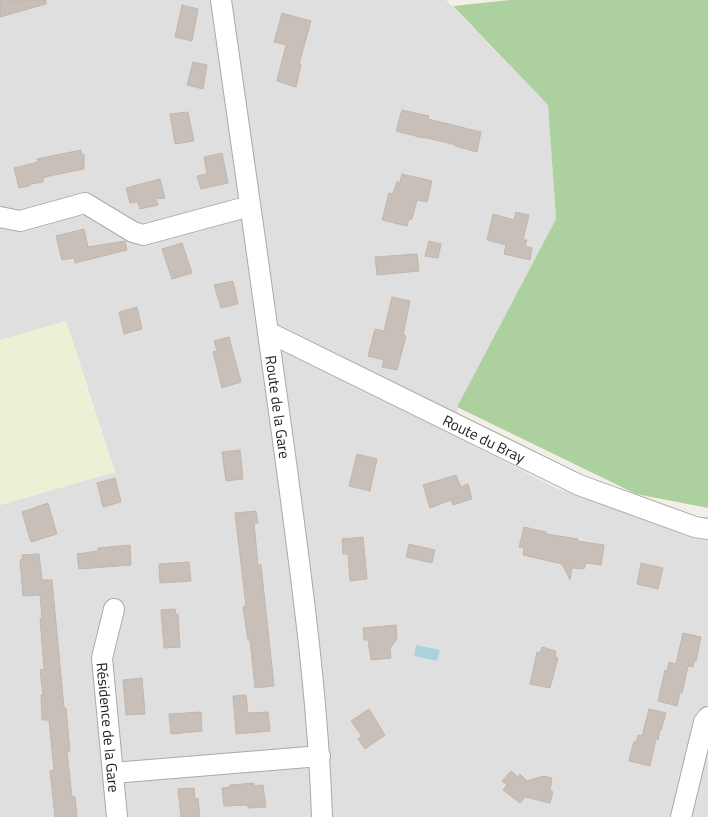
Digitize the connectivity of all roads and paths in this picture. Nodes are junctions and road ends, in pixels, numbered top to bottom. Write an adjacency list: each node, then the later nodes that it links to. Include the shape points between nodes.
1 (220, 0): 2 (street, Route de la Gare)
2 (250, 206): 3 (street, via 143,235 84,203 20,221); 4 (street, Route de la Gare)
3 (0, 217)
4 (268, 332): 5 (street, Route du Bray, via 579,485); 8 (street, Route de la Gare, via 306,618)
5 (708, 529)
6 (114, 609): 9 (street, Résidence de la Gare, via 102,658)
7 (708, 717): 12 (street, via 704,722)
8 (320, 756): 9 (street); 11 (street, Route de la Gare)
9 (113, 773): 10 (street, Résidence de la Gare)
10 (118, 817)
11 (322, 817)
12 (681, 817)

